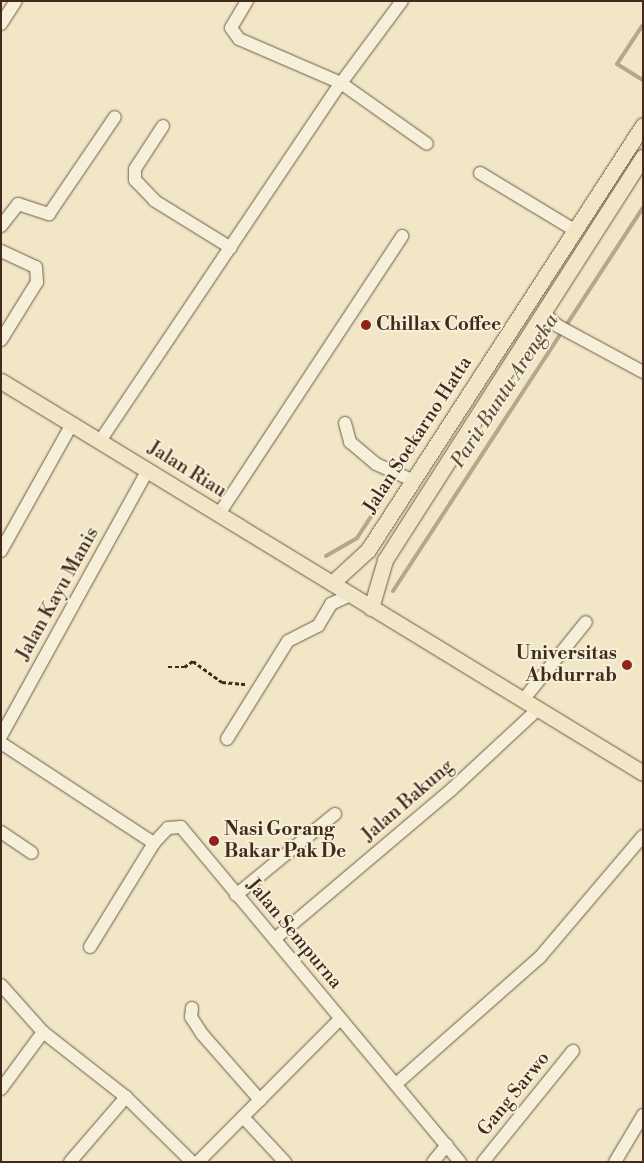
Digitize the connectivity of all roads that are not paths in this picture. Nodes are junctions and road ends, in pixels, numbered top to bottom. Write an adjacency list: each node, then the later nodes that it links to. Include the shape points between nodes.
1 (16, 1): 4 (street)
2 (247, 1): 5 (street, via 231,28 239,39)
3 (402, 1): 5 (street)
4 (1, 24)
5 (341, 83): 9 (street); 15 (street)
6 (115, 117): 12 (street, via 49,214 18,204)
7 (643, 125): 13 (main road, Jalan Soekarno Hatta)
8 (163, 126): 15 (street, via 135,169 135,180 155,201)
9 (427, 144)
10 (643, 156): 17 (main road)
11 (480, 173): 13 (street)
12 (1, 226)
13 (574, 230): 25 (main road, Jalan Soekarno Hatta)
14 (402, 236): 26 (street)
15 (231, 248): 23 (street)
16 (1, 252): 18 (street, via 36,267 37,282)
17 (545, 314): 19 (street, via 558,326); 30 (main road, via 384,560)
18 (1, 339)
19 (643, 372)
20 (1, 381): 22 (main road, Jalan Riau)
21 (345, 422): 25 (street, via 350,442 376,464)
22 (72, 424): 23 (main road, Jalan Riau); 27 (street)
23 (100, 441): 24 (main road, Jalan Riau)
24 (148, 470): 26 (main road, Jalan Riau); 34 (street, Jalan Kayu Manis)
25 (412, 480): 28 (main road, Jalan Soekarno Hatta, via 368,550)
26 (219, 514): 28 (main road, Jalan Riau)
27 (1, 551)
28 (332, 583): 29 (main road, Jalan Riau)
29 (350, 595): 30 (main road, Jalan Riau); 35 (street, via 331,604 318,626 288,641)
30 (371, 608): 32 (main road, Jalan Riau)
31 (586, 622): 32 (street)
32 (523, 700): 33 (main road, Jalan Riau)
33 (538, 709): 37 (main road, Jalan Riau); 44 (street, Jalan Bakung, via 452,789)
34 (1, 736)
35 (227, 739)
36 (1, 743): 41 (street)
37 (643, 773)
38 (335, 814): 43 (street)
39 (1, 832): 42 (street)
40 (643, 836): 51 (street, via 540,957)
41 (154, 843): 43 (street, Jalan Sempurna, via 168,828 182,827); 45 (street)
42 (32, 853)
43 (236, 894): 44 (street, Jalan Sempurna)
44 (277, 937): 48 (street, Jalan Sempurna)
45 (90, 947)
46 (1, 985): 49 (street)
47 (192, 1008): 54 (street, via 191,1017 202,1034)
48 (340, 1018): 51 (street, Jalan Sempurna); 54 (street)
49 (42, 1032): 52 (street); 53 (street)
50 (573, 1050): 64 (street, Gang Sarwo)
51 (396, 1084): 57 (street, Jalan Sempurna)
52 (1, 1089)
53 (126, 1097): 58 (street); 59 (street)
54 (260, 1100): 56 (street)
55 (643, 1115): 65 (street)
56 (243, 1117): 60 (street); 61 (street)
57 (447, 1145): 62 (street); 63 (street, Jalan Sempurna)
58 (70, 1162)
59 (192, 1162)
60 (198, 1162)
61 (284, 1162)
62 (433, 1162)
63 (460, 1162)
64 (483, 1162)
65 (615, 1162)

